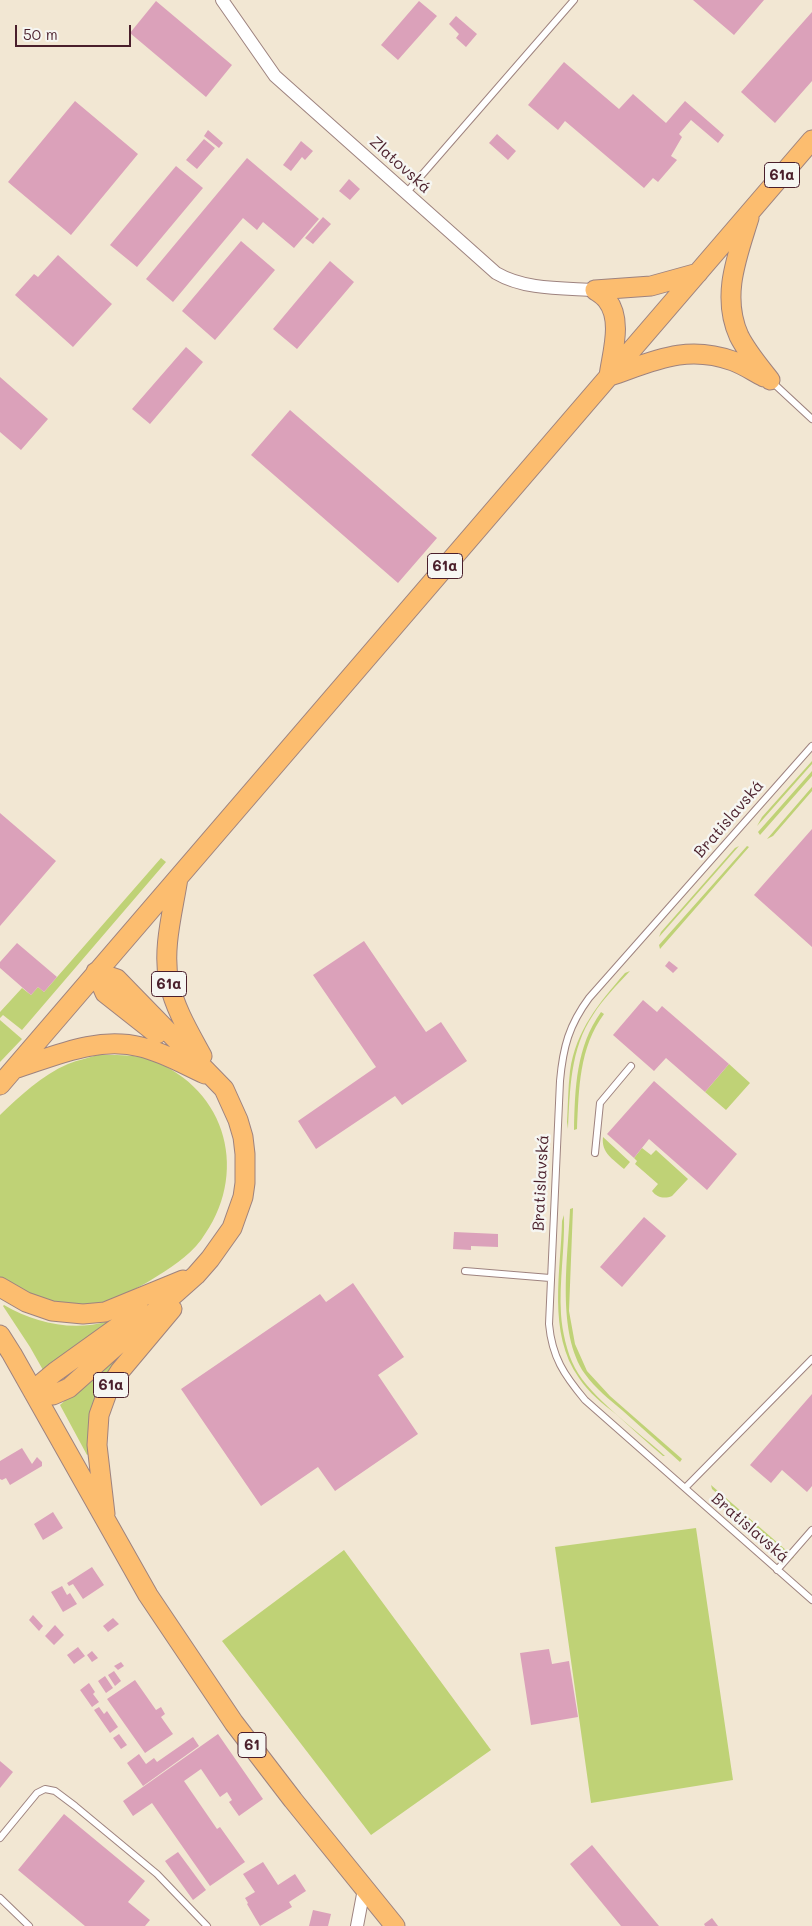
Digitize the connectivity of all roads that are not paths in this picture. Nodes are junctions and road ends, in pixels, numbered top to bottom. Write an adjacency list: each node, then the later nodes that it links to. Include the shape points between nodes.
1 (222, 0): 4 (street, Zlatovská, via 275,76)
2 (574, 0): 4 (lane)
3 (812, 140): 5 (main road, 61a)
4 (406, 192): 7 (street, Zlatovská, via 496,273 507,279 538,286)
5 (752, 210): 6 (main road, 61a); 9 (main road, via 734,267 730,289 731,312 739,336)
6 (698, 273): 7 (main road, via 651,286); 8 (main road, 61a)
7 (595, 290): 8 (main road, via 607,301 614,316)
8 (609, 376): 9 (main road, via 666,357 690,353 714,355 735,362); 12 (main road, 61a)
9 (770, 380): 10 (lane)
10 (812, 420)
11 (812, 746): 21 (lane, Bratislavská, via 589,998 572,1024 564,1047 560,1080)
12 (178, 878): 13 (main road, 61a); 16 (main road, 61a, via 169,937 169,981 184,1025)
13 (96, 972): 15 (main road, 61a); 16 (main road, 61a, via 105,993)
14 (632, 1066): 18 (lane, via 600,1104)
15 (14, 1069): 16 (main road, via 76,1049 110,1043 141,1047); 17 (main road, 61a)
16 (216, 1079): 20 (main road, 61a, via 238,1120 245,1154 245,1182 232,1228)
17 (0, 1085)
18 (594, 1153)
19 (465, 1272): 21 (lane)
20 (196, 1275): 22 (main road, 61a, via 105,1312 82,1314 52,1311 26,1302); 25 (main road, 61a, via 69,1388 53,1395); 27 (main road, 61a, via 168,1315 120,1370 98,1414 97,1445)
21 (550, 1278): 26 (lane, Bratislavská, via 550,1334 558,1364 568,1380 585,1400)
22 (0, 1287)
23 (0, 1335): 25 (main road, 61)
24 (812, 1359): 26 (lane)
25 (34, 1393): 27 (main road, 61)
26 (685, 1488): 29 (lane, Bratislavská)
27 (106, 1521): 32 (main road, 61, via 148,1595 234,1723)
28 (812, 1530): 29 (lane)
29 (777, 1570): 30 (lane, Bratislavská)
30 (812, 1600)
31 (0, 1838): 35 (lane, via 37,1794 44,1789 55,1791 157,1874)
32 (364, 1889): 36 (street); 37 (main road, 61)
33 (0, 1898): 34 (lane)
34 (29, 1926)
35 (207, 1926)
36 (357, 1926)
37 (395, 1926)

